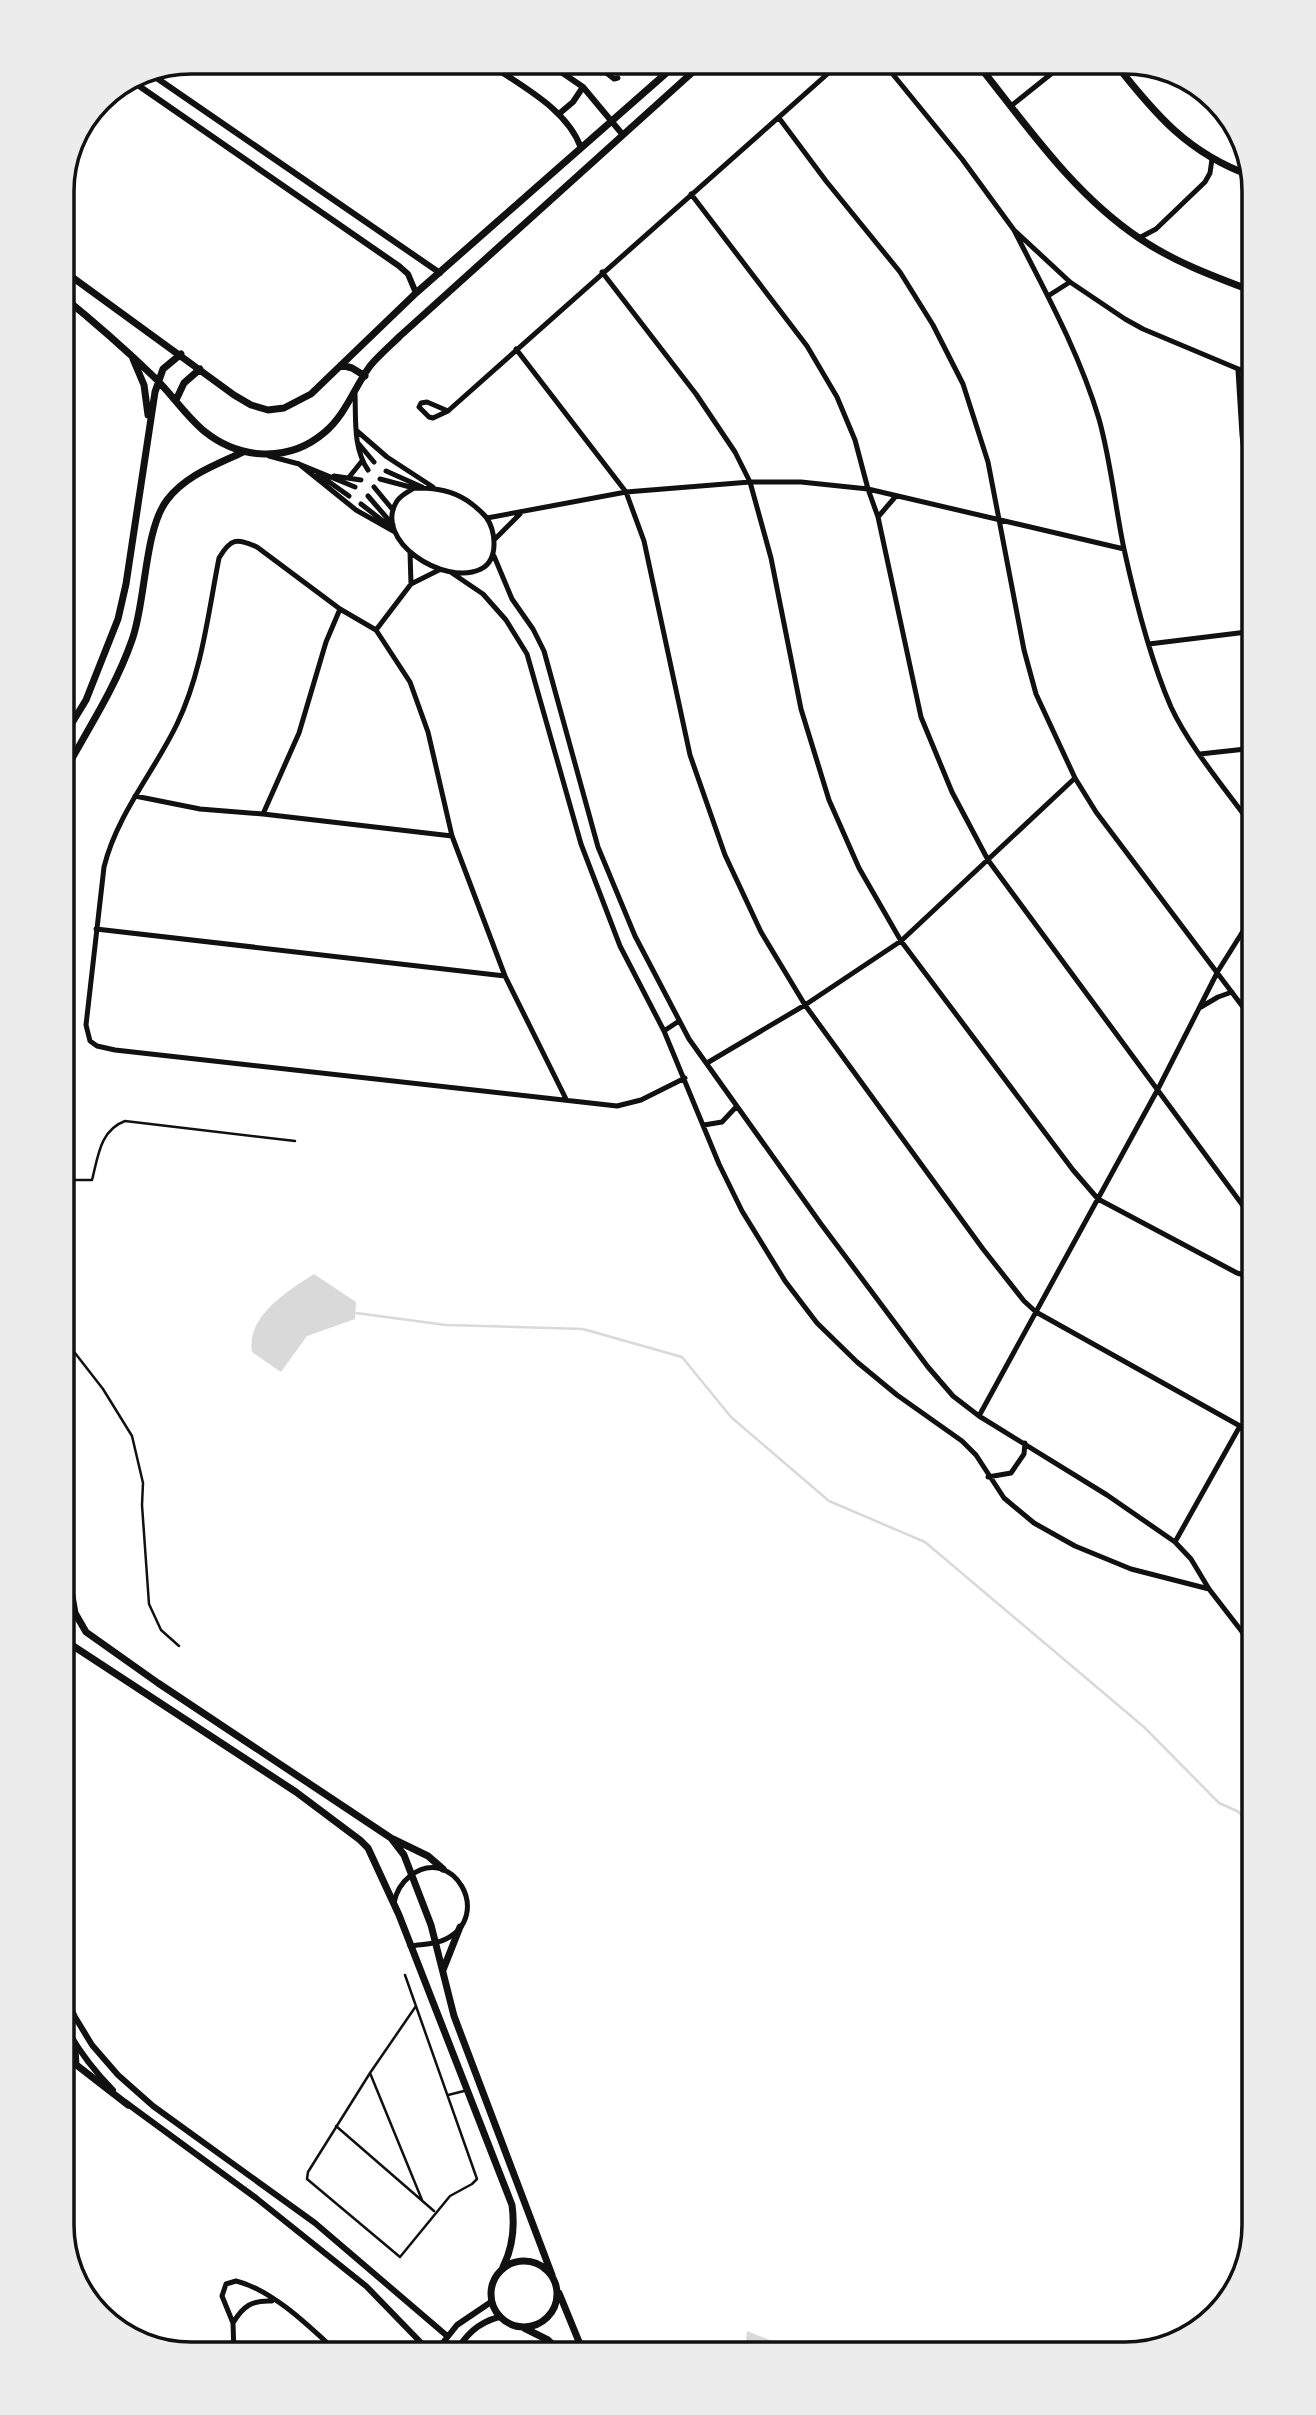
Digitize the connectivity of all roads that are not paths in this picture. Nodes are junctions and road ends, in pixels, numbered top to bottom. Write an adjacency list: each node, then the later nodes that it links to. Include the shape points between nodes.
1 (504, 74): 18 (street)
2 (563, 74): 15 (street)
3 (608, 74): 11 (street)
4 (665, 74): 20 (main road)
5 (691, 74): 21 (main road)
6 (828, 74): 19 (street)
7 (892, 74): 30 (street)
8 (986, 74): 17 (main road)
9 (1051, 74): 17 (street)
10 (1124, 74): 23 (main road, via 1158,115)
11 (618, 78)
12 (158, 79): 25 (street)
13 (148, 82): 16 (street)
14 (139, 86): 16 (street)
15 (583, 88): 18 (street); 20 (street)
16 (145, 90): 27 (street)
17 (1011, 106): 31 (main road, via 1068,176)
18 (560, 113): 22 (street)
19 (779, 118): 29 (street); 88 (street, via 900,272 933,325 963,384 978,427)
20 (612, 121): 21 (street); 22 (main road)
21 (623, 135): 49 (main road, via 400,336)
22 (581, 148): 34 (main road)
23 (1212, 159): 24 (main road); 31 (street, via 1205,182 1156,229)
24 (1240, 171)
25 (297, 174): 26 (street); 27 (street)
26 (306, 180): 28 (street); 32 (street)
27 (285, 186): 28 (street)
28 (296, 194): 33 (street)
29 (691, 194): 35 (street); 76 (street, via 807,346 837,397)
30 (1014, 230): 37 (street); 40 (street)
31 (1139, 238): 38 (main road, via 1176,260)
32 (403, 248): 33 (street); 34 (street)
33 (392, 261): 39 (street, via 408,274)
34 (440, 272): 39 (main road)
35 (602, 272): 42 (street); 70 (street, via 696,394)
36 (74, 278): 44 (main road)
37 (1070, 282): 40 (street); 47 (street, via 1143,329)
38 (1242, 287)
39 (416, 293): 45 (main road)
40 (1048, 296): 91 (street, via 1098,417)
41 (74, 306): 43 (main road)
42 (516, 348): 53 (street); 78 (street)
43 (126, 350): 50 (main road); 55 (main road, via 144,385)
44 (181, 355): 46 (main road); 50 (main road, via 168,363)
45 (341, 365): 46 (main road, via 303,398 268,410 234,395); 49 (main road)
46 (200, 369): 52 (main road, via 184,383)
47 (1238, 370): 48 (street); 56 (street)
48 (1242, 371)
49 (365, 376): 51 (main road)
50 (158, 380): 52 (main road); 55 (main road)
51 (355, 394): 54 (street); 59 (main road, via 325,432 303,447)
52 (176, 400): 58 (main road, via 204,430)
53 (448, 411): 53 (street, via 427,402 420,404 429,418)
54 (357, 431): 57 (street); 75 (street)
55 (148, 432): 101 (main road, via 118,619)
56 (1242, 435)
57 (357, 441): 60 (street); 61 (street)
58 (243, 452): 59 (main road); 104 (main road, via 196,474 166,501 153,532 133,638 99,714)
59 (269, 456): 62 (street)
60 (362, 461): 63 (street); 67 (street)
61 (374, 462)
62 (299, 464): 65 (street); 89 (street, via 356,510)
63 (368, 471)
64 (386, 471): 74 (street)
65 (316, 472): 66 (street); 79 (street)
66 (328, 475): 67 (street); 72 (street)
67 (350, 476): 69 (street)
68 (380, 479): 73 (street)
69 (361, 480)
70 (750, 482): 76 (street); 78 (street); 113 (street, via 771,558 801,709 829,800 859,868)
71 (374, 487): 84 (street)
72 (355, 488)
73 (414, 488): 74 (street); 84 (street)
74 (424, 488): 75 (street)
75 (436, 489): 87 (street, via 461,497)
76 (868, 489): 77 (street); 82 (street)
77 (876, 491): 81 (street); 82 (street)
78 (626, 492): 85 (street); 117 (street, via 644,541 690,755 725,855 761,932)
79 (349, 496)
80 (368, 496): 89 (street)
81 (896, 496): 86 (street); 88 (street)
82 (872, 499): 86 (street)
83 (361, 504): 89 (street)
84 (393, 510): 89 (street)
85 (522, 512): 87 (street); 90 (street)
86 (878, 517): 110 (street, via 921,717 952,792)
87 (487, 518): 90 (street)
88 (1000, 520): 91 (street); 105 (street, via 1036,694)
89 (394, 529): 92 (street)
90 (494, 540): 93 (street)
91 (1124, 549): 100 (street)
92 (410, 551): 94 (street); 96 (street)
93 (494, 556): 95 (street, via 479,570); 120 (street, via 512,599 544,651 598,847 635,936)
94 (439, 570): 95 (street); 96 (street)
95 (452, 573): 121 (street, via 483,594 527,654 599,894)
96 (411, 584): 98 (street)
97 (340, 609): 98 (street); 106 (street, via 257,547 237,540 229,544 219,558 191,693); 108 (street, via 299,733)
98 (376, 630): 109 (street, via 419,704)
99 (1242, 632): 100 (street)
100 (1149, 643): 103 (street, via 1172,710)
101 (74, 720)
102 (1242, 749): 103 (street)
103 (1200, 754): 107 (street)
104 (74, 756)
105 (1075, 778): 110 (street); 114 (street)
106 (135, 796): 108 (street, via 200,809); 111 (street, via 108,850)
107 (1242, 812)
108 (263, 814): 109 (street)
109 (452, 836): 115 (street)
110 (988, 860): 113 (street); 124 (street)
111 (96, 929): 115 (street); 125 (street, via 86,1025 88,1038 97,1046)
112 (1242, 933): 114 (street)
113 (901, 941): 117 (street); 130 (street)
114 (1218, 971): 116 (street); 119 (street)
115 (505, 976): 125 (street)
116 (1232, 992): 118 (street); 119 (street)
117 (804, 1005): 122 (street); 133 (street, via 983,1249)
118 (1242, 1005)
119 (1198, 1008): 124 (street)
120 (678, 1021): 121 (street); 122 (street)
121 (664, 1031): 123 (street)
122 (707, 1063): 126 (street)
123 (685, 1078): 125 (street, via 641,1100 617,1105); 127 (street)
124 (1158, 1089): 130 (street); 131 (street)
125 (566, 1099)
126 (736, 1107): 127 (street, via 722,1122); 135 (street, via 928,1367 953,1396)
127 (704, 1125): 138 (street, via 742,1211 817,1323 897,1395 962,1441)
128 (295, 1141): 129 (lane, via 125,1121 105,1135 92,1180)
129 (74, 1180)
130 (1098, 1199): 132 (street); 133 (street)
131 (1242, 1204)
132 (1242, 1274)
133 (1036, 1312): 135 (street); 136 (street)
134 (74, 1351): 144 (lane, via 132,1436 143,1483 149,1604 161,1630)
135 (979, 1416): 137 (street)
136 (1240, 1426): 139 (street)
137 (1025, 1443): 138 (street, via 1012,1473); 139 (street)
138 (988, 1477): 140 (street, via 1026,1517 1075,1546 1131,1569)
139 (1175, 1542): 140 (street)
140 (1209, 1589): 142 (street)
141 (74, 1602): 145 (main road, via 79,1622 91,1636)
142 (1242, 1632)
143 (74, 1645): 146 (main road)
144 (179, 1646)
145 (158, 1683): 146 (main road); 147 (main road)
146 (141, 1690): 148 (main road)
147 (247, 1742): 148 (main road); 149 (main road)
148 (235, 1753): 150 (main road)
149 (267, 1755): 150 (main road); 151 (main road)
150 (255, 1766): 154 (main road, via 363,1842)
151 (391, 1839): 152 (main road, via 428,1856); 153 (main road)
152 (443, 1869): 153 (street); 155 (street, via 456,1877 470,1905)
153 (412, 1874): 154 (street, via 399,1887); 156 (main road)
154 (394, 1903): 157 (main road)
155 (460, 1927): 156 (street, via 446,1940); 158 (main road)
156 (436, 1942): 157 (street); 158 (main road)
157 (410, 1945): 166 (main road)
158 (442, 1974): 175 (main road)
159 (405, 1975): 160 (lane)
160 (415, 2006): 165 (lane); 167 (lane)
161 (74, 2015): 169 (street, via 118,2075)
162 (74, 2040): 168 (street)
163 (74, 2046): 164 (main road)
164 (76, 2065): 168 (main road)
165 (370, 2073): 171 (lane); 172 (lane)
166 (467, 2090): 167 (lane); 174 (main road, via 512,2205 514,2228)
167 (448, 2095): 173 (lane, via 477,2179)
168 (128, 2105): 170 (street)
169 (153, 2106): 170 (street); 182 (street, via 315,2223)
170 (145, 2117): 185 (street, via 366,2286)
171 (336, 2126): 172 (lane); 173 (lane, via 307,2179 401,2257)
172 (422, 2200): 173 (lane)
173 (435, 2212)
174 (503, 2267): 175 (main road, via 531,2261); 178 (main road, via 491,2287)
175 (552, 2275): 176 (main road)
176 (558, 2291): 181 (main road, via 545,2321); 189 (main road)
177 (275, 2301): 180 (street, via 245,2306); 180 (street, via 244,2283 231,2281 222,2296); 184 (street)
178 (491, 2302): 179 (main road); 182 (street)
179 (499, 2317): 181 (main road); 187 (street, via 471,2330)
180 (233, 2323): 183 (street)
181 (523, 2328): 188 (main road)
182 (446, 2335): 186 (street)
183 (234, 2341)
184 (325, 2341)
185 (420, 2341)
186 (442, 2341)
187 (464, 2341)
188 (549, 2341)
189 (579, 2341)

